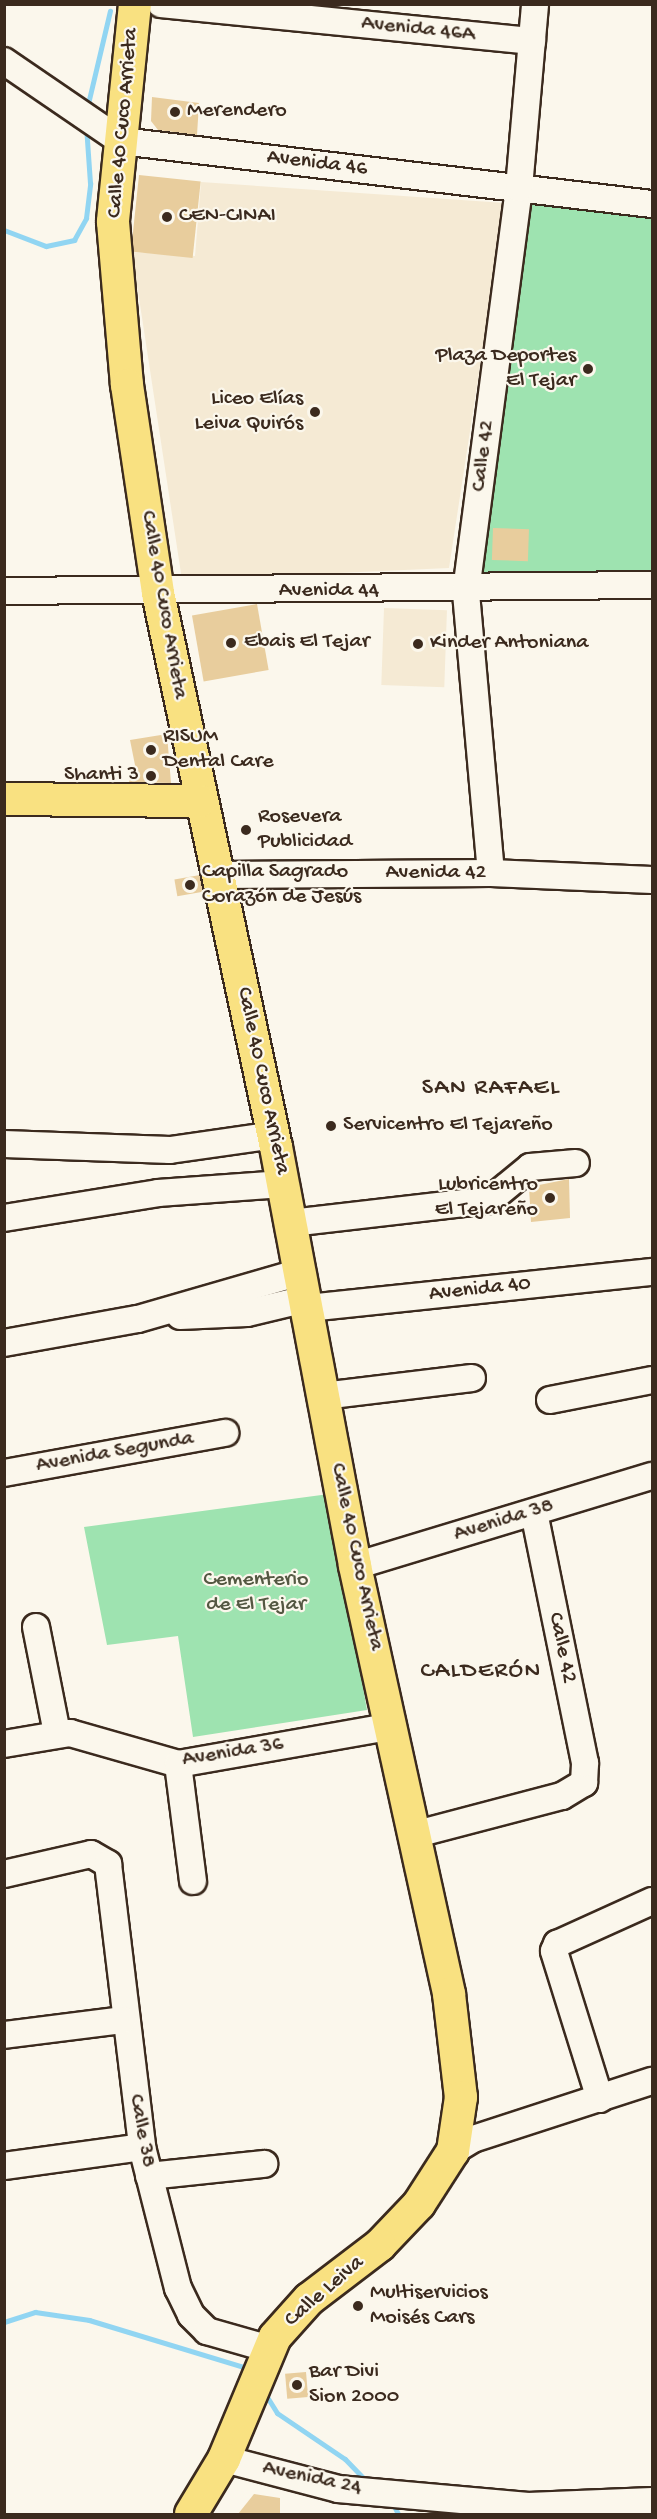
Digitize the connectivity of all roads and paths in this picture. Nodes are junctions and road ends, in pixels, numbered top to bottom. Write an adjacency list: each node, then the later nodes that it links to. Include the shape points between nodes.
1 (135, 4): 6 (main road, Calle 40 Cuco Arrieta)
2 (161, 4): 4 (street, Avenida 46A)
3 (535, 4): 4 (street, Calle 42)
4 (532, 41): 7 (street, Calle 42)
5 (4, 61): 6 (street, Avenida 46)
6 (121, 141): 7 (street, Avenida 46); 12 (main road, Calle 40 Cuco Arrieta, via 113,222 118,305)
7 (519, 188): 8 (street, Avenida 46); 11 (street, Calle 42)
8 (652, 204)
9 (652, 585): 11 (street, Avenida 44)
10 (4, 591): 12 (street, Avenida 44)
11 (466, 591): 12 (street, Avenida 44); 15 (street, Calle 42)
12 (158, 593): 14 (main road, Calle 40 Cuco Arrieta)
13 (4, 799): 14 (main road)
14 (200, 801): 16 (main road, Calle 40 Cuco Arrieta)
15 (491, 873): 16 (street, Avenida 42); 17 (street, Avenida 42)
16 (219, 875): 18 (main road, Calle 40 Cuco Arrieta)
17 (652, 880)
18 (274, 1135): 19 (street, via 170,1150); 21 (main road, Calle 40 Cuco Arrieta)
19 (4, 1144)
20 (576, 1163): 23 (street, via 530,1167 490,1200)
21 (283, 1184): 22 (street, via 158,1193); 23 (main road, Calle 40 Cuco Arrieta)
22 (4, 1218)
23 (291, 1223): 25 (main road, Calle 40 Cuco Arrieta)
24 (652, 1272): 25 (street, Avenida 40)
25 (305, 1293): 26 (street, Avenida 40); 29 (main road, Calle 40 Cuco Arrieta)
26 (4, 1343)
27 (472, 1378): 29 (street)
28 (652, 1380): 30 (street)
29 (323, 1396): 35 (main road, Calle 40 Cuco Arrieta)
30 (550, 1400)
31 (225, 1433): 32 (street, Avenida Segunda)
32 (4, 1473)
33 (652, 1476): 34 (street, Avenida 38)
34 (534, 1513): 35 (street, Avenida 38); 41 (street, Calle 42, via 585,1763 584,1783 562,1796)
35 (355, 1566): 37 (main road, Calle 40 Cuco Arrieta)
36 (36, 1627): 38 (street)
37 (393, 1726): 40 (street, Avenida 36); 41 (main road, Calle 40 Cuco Arrieta)
38 (57, 1733): 39 (street, Avenida 36); 40 (street, Avenida 36)
39 (4, 1744)
40 (178, 1764): 43 (street)
41 (413, 1835): 50 (main road, Calle 40 Cuco Arrieta, via 458,2055 461,2097)
42 (4, 1874): 45 (street, Calle 38, via 92,1854 102,1856 108,1864)
43 (193, 1881)
44 (652, 1901): 48 (street, via 557,1944 554,1951)
45 (123, 2020): 46 (street); 49 (street, Calle 38)
46 (4, 2035)
47 (652, 2081): 48 (street)
48 (600, 2099): 50 (street, via 473,2139)
49 (142, 2147): 52 (street); 53 (street, Calle 38)
50 (453, 2151): 54 (main road, Calle Leiva, via 402,2225 309,2299)
51 (264, 2164): 53 (street)
52 (4, 2166)
53 (149, 2176): 54 (street, Calle 38, via 167,2253 191,2315 207,2331)
54 (270, 2349): 55 (main road, Calle Leiva)
55 (224, 2459): 57 (street, Avenida 24, via 338,2489); 58 (main road, Calle Leiva)
56 (652, 2501): 57 (street, Avenida 24)
57 (528, 2510)
58 (191, 2514)

